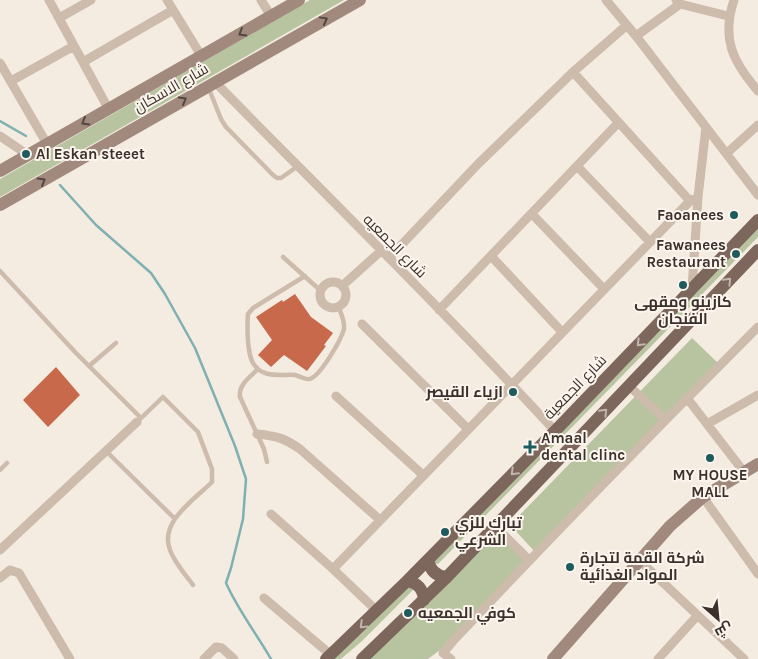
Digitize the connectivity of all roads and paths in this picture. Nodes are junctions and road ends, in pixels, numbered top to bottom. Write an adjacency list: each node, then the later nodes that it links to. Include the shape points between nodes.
1 (49, 0): 13 (street)
2 (91, 0): 13 (street)
3 (167, 0): 10 (street)
4 (261, 0): 11 (street)
5 (299, 0): 11 (main road, شارع الاسكان)
6 (360, 0): 22 (main road, شارع الاسكان, one-way to 6)
7 (606, 0): 14 (street)
8 (734, 0): 12 (street)
9 (678, 2): 12 (street); 15 (street)
10 (173, 10): 17 (street); 18 (street)
11 (271, 16): 17 (main road, شارع الاسكان, one-way to 17)
12 (728, 16): 23 (street, via 733,53)
13 (59, 18): 16 (street)
14 (627, 24): 15 (street); 20 (street)
15 (636, 36): 27 (street)
16 (74, 46): 18 (street); 21 (street)
17 (202, 56): 24 (main road, شارع الاسكان)
18 (83, 62): 24 (street)
19 (0, 63): 21 (street)
20 (573, 72): 25 (street); 45 (street, via 478,164)
21 (11, 81): 29 (street)
22 (211, 84): 32 (street, شارع الجمعيه); 32 (lane, via 226,127 273,175 281,178); 37 (main road, شارع الاسكان, one-way to 22)
23 (758, 91)
24 (108, 108): 29 (main road, شارع الاسكان, one-way to 29)
25 (618, 123): 33 (street); 36 (street)
26 (758, 125): 30 (street)
27 (706, 127): 30 (street); 36 (street)
28 (0, 136): 31 (street)
29 (47, 144): 31 (main road, شارع الاسكان)
30 (727, 153): 35 (street)
31 (28, 155): 34 (main road, شارع الاسكان)
32 (298, 166): 42 (street, شارع الجمعيه)
33 (577, 166): 38 (street); 40 (street)
34 (0, 171)
35 (758, 195)
36 (694, 199): 40 (street); 50 (street)
37 (0, 206)
38 (532, 214): 43 (street); 49 (street)
39 (758, 220): 50 (main road, شارع الجمعية)
40 (650, 242): 49 (street)
41 (758, 250): 61 (main road, one-way to 41)
42 (381, 251): 45 (street, شارع الجمعيه); 48 (street)
43 (491, 256): 53 (street); 56 (street)
44 (283, 257): 47 (lane)
45 (389, 258): 53 (street, شارع الجمعيه)
46 (0, 271): 58 (lane)
47 (305, 276): 51 (lane); 59 (lane, via 248,314 248,347)
48 (342, 286): 51 (street, via 336,282 328,283); 52 (street, via 346,295)
49 (604, 289): 56 (street)
50 (692, 289): 69 (main road, شارع الجمعية, one-way to 69)
51 (320, 291): 52 (street, via 324,304 332,308)
52 (338, 306): 59 (lane, via 344,329 312,378 276,376)
53 (439, 310): 60 (street, شارع الجمعيه)
54 (362, 324): 68 (street)
55 (758, 326): 64 (street)
56 (562, 332): 60 (street)
57 (116, 343): 58 (lane)
58 (90, 366): 66 (lane)
59 (258, 369): 70 (lane, via 239,391)
60 (512, 384): 68 (street); 69 (street, شارع الجمعيه)
61 (629, 386): 65 (street); 82 (main road, one-way to 61)
62 (758, 395): 67 (street)
63 (336, 396): 77 (street)
64 (687, 398): 65 (street); 67 (street)
65 (665, 419): 85 (street)
66 (139, 420): 71 (street); 80 (lane, via 163,397 198,432 212,469 212,482)
67 (707, 424): 76 (street)
68 (468, 429): 77 (street)
69 (555, 431): 84 (main road, شارع الجمعية, one-way to 84)
70 (257, 434): 72 (lane); 81 (street, via 280,436 300,449)
71 (106, 451): 80 (lane); 83 (street)
72 (267, 462)
73 (7, 463): 75 (lane)
74 (758, 464): 76 (main road)
75 (0, 470)
76 (744, 472): 78 (main road)
77 (423, 475): 81 (street)
78 (703, 497): 86 (main road); 88 (street)
79 (271, 514): 87 (street)
80 (175, 519): 92 (lane, via 167,540 170,552)
81 (380, 520): 87 (street)
82 (495, 526): 85 (street); 89 (main road)
83 (0, 550)
84 (428, 560): 89 (main road, via 434,572); 91 (main road, شارع الجمعية)
85 (529, 560): 103 (street, via 443,653)
86 (639, 560): 96 (street); 104 (main road)
87 (333, 569): 95 (street)
88 (758, 574)
89 (446, 577): 94 (main road)
90 (0, 578): 99 (street, via 10,570 19,573)
91 (407, 581): 94 (main road, via 420,587); 95 (main road, شارع الجمعية)
92 (193, 585)
93 (264, 598): 97 (street)
94 (424, 600): 102 (main road)
95 (377, 611): 97 (main road, شارع الجمعية, one-way to 97)
96 (697, 616): 98 (street); 105 (street)
97 (329, 657)
98 (742, 658)
99 (70, 659)
100 (204, 659): 101 (street, via 216,647)
101 (234, 659)
102 (362, 659)
103 (451, 659)
104 (552, 659)
105 (658, 659)

